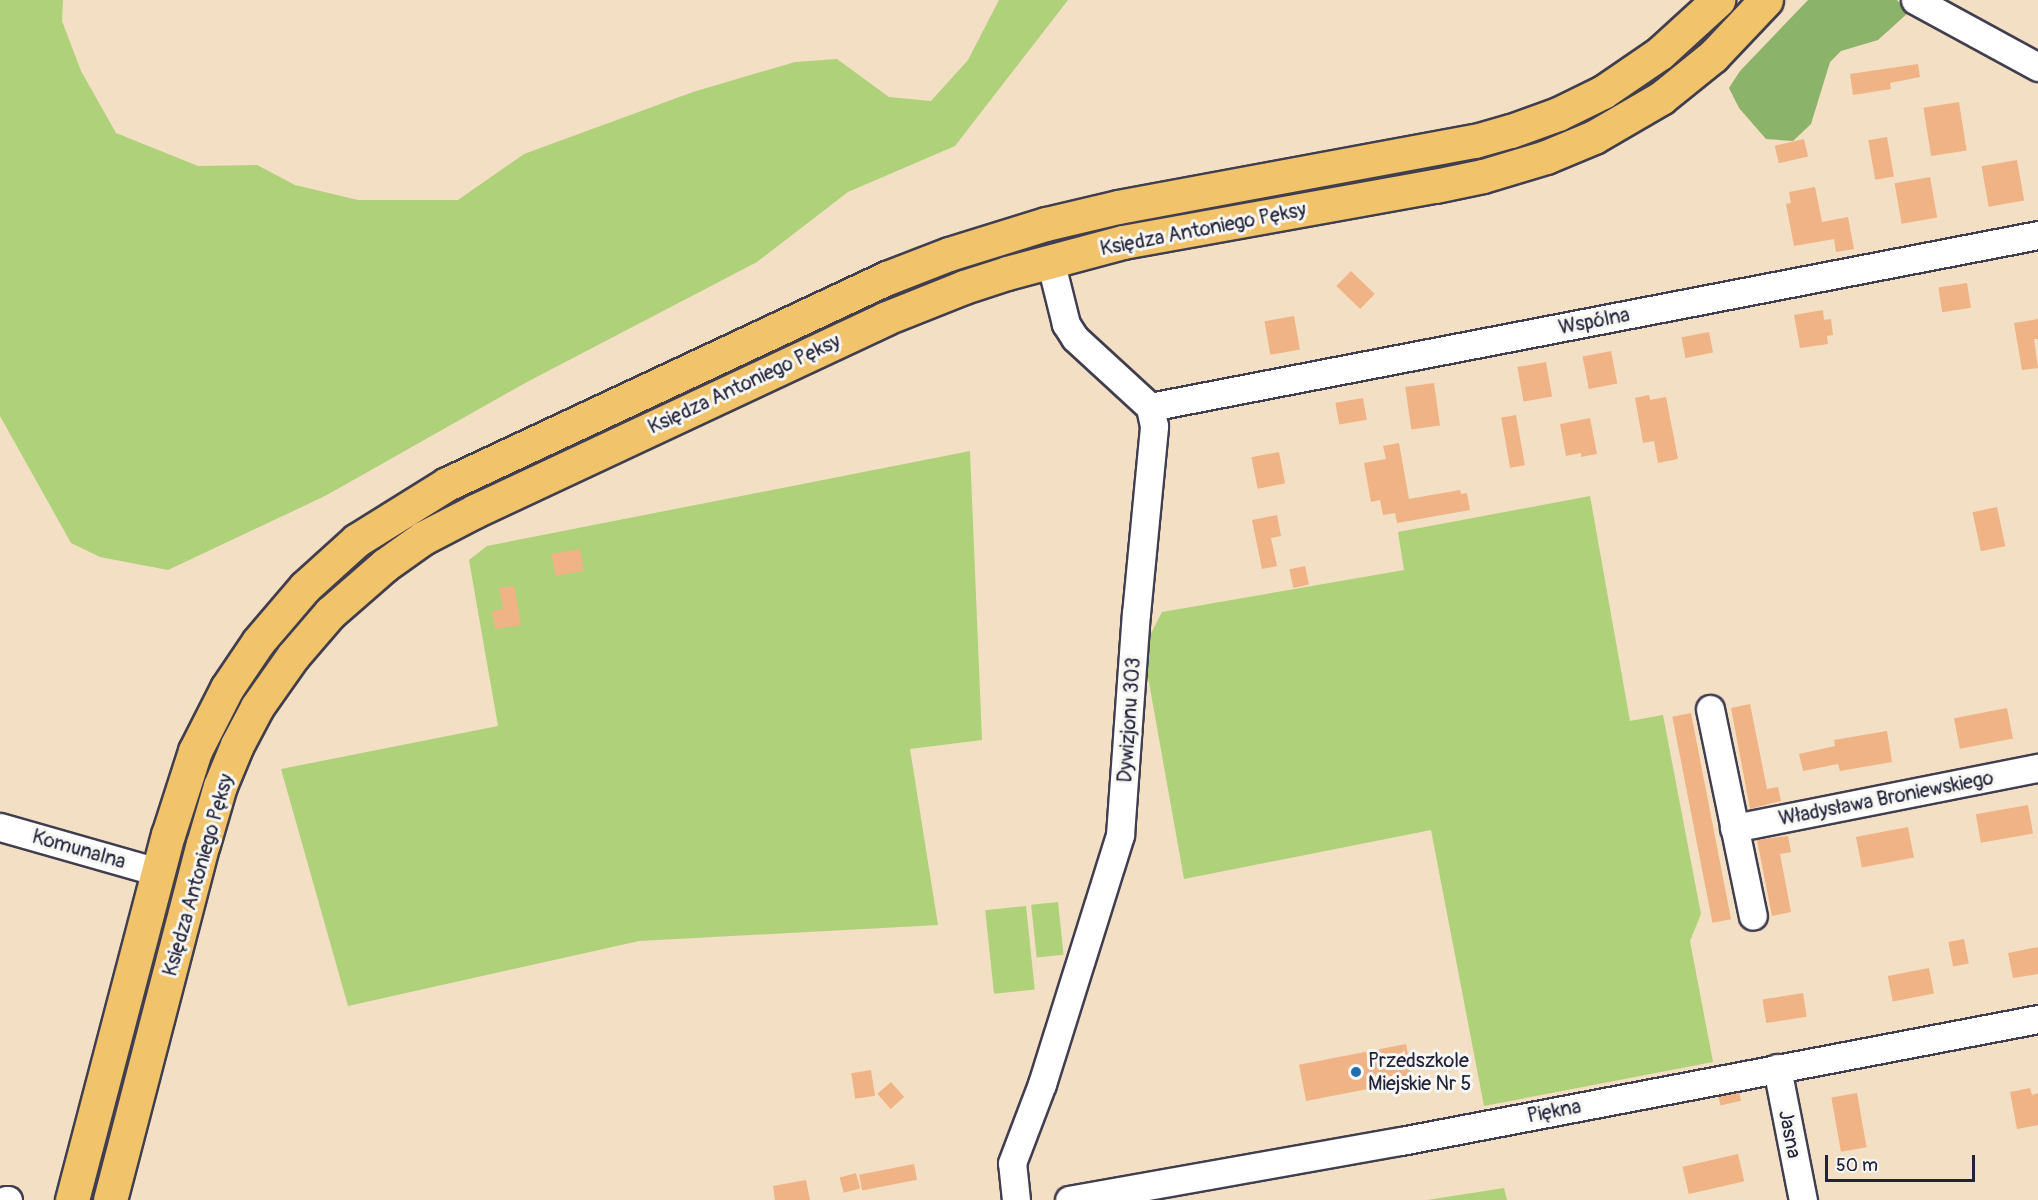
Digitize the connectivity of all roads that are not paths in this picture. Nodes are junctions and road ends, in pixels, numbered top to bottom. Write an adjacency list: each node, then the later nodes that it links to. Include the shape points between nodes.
1 (1718, 0): 12 (main road, Księdza Antoniego Pęksy, via 1683,35 1638,69 1603,92 1536,122 1475,141 1107,210 958,251 836,301 447,484 331,562 258,642 227,688 199,742 179,795)
2 (1766, 0): 6 (main road, Księdza Antoniego Pęksy, via 1713,56 1661,98 1594,137 1537,160 1473,178 1123,242)
3 (1915, 0): 4 (street)
4 (2038, 67)
5 (2038, 235): 7 (street, Wspólna)
6 (1050, 260): 7 (street, via 1066,324 1075,338); 17 (main road, Księdza Antoniego Pęksy, via 964,287 884,319 475,511 404,551 330,613 257,707 220,786)
7 (1150, 407): 18 (street, Dywizjonu 303, via 1154,426 1120,835 1042,1084 1012,1163)
8 (1710, 710): 11 (street)
9 (2038, 768): 11 (street, Władysława Broniewskiego)
10 (0, 827): 12 (street, Komunalna)
11 (1734, 828): 13 (street)
12 (158, 872): 16 (main road, Księdza Antoniego Pęksy)
13 (1753, 916)
14 (2038, 1019): 15 (street, Piękna)
15 (1777, 1068): 19 (street, Piękna); 20 (street, Jasna)
16 (72, 1200)
17 (110, 1200)
18 (1016, 1200)
19 (1069, 1200)
20 (1803, 1200)

